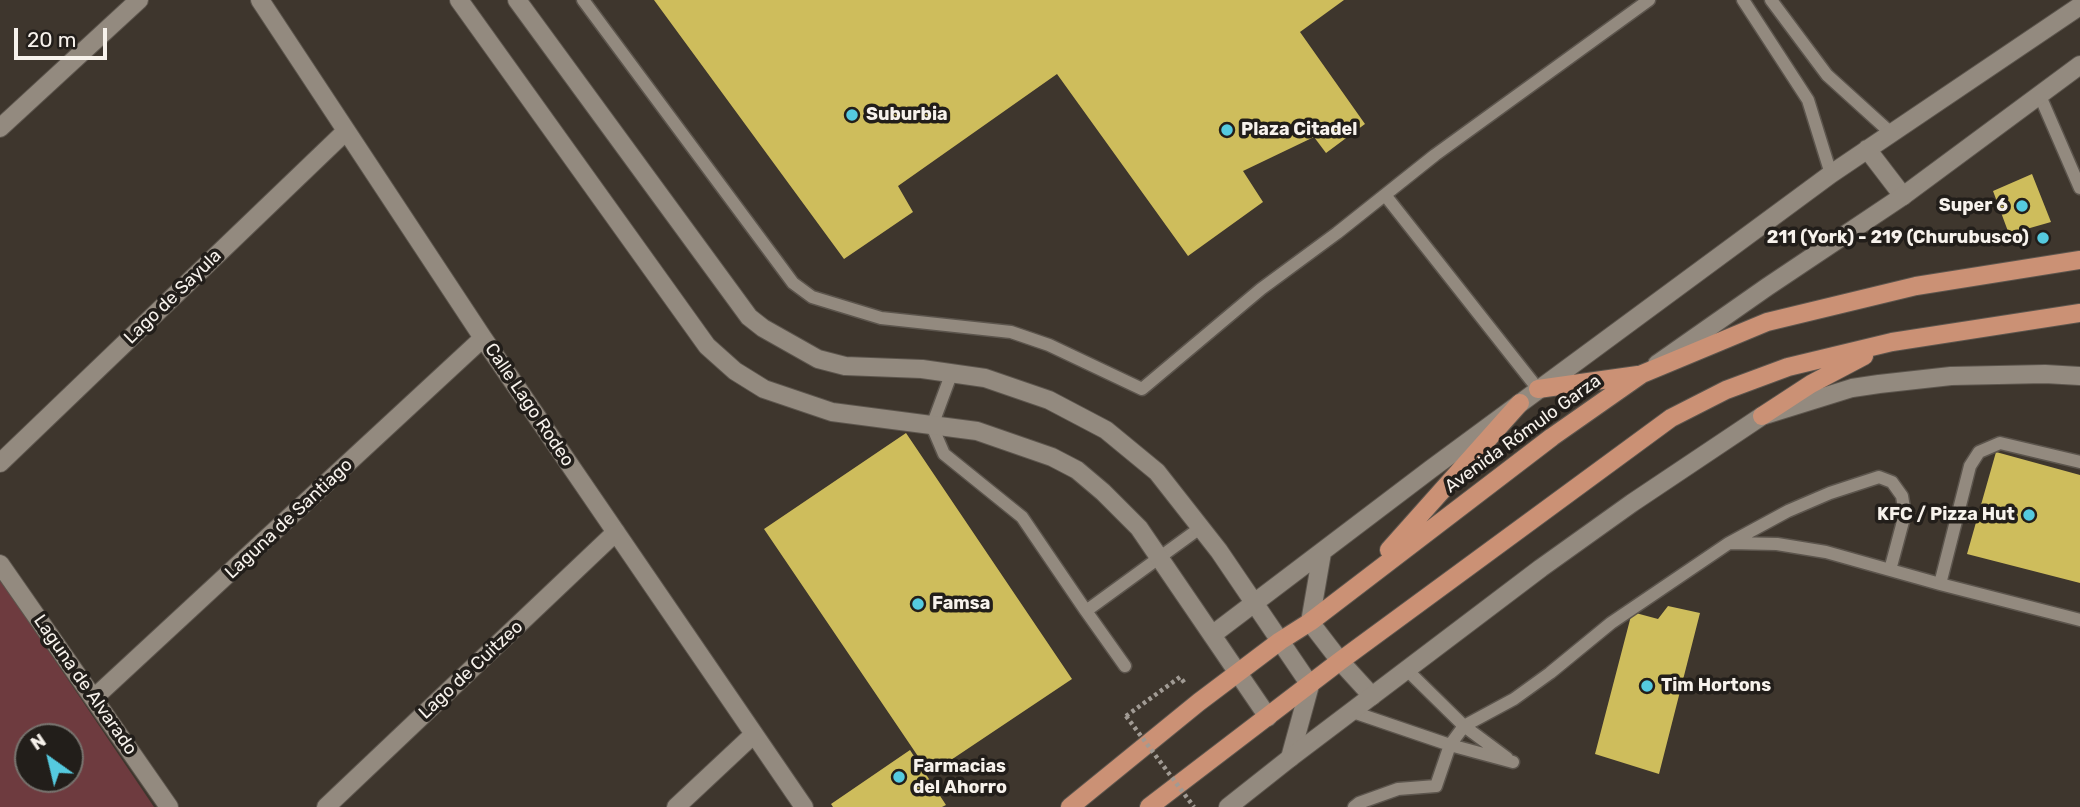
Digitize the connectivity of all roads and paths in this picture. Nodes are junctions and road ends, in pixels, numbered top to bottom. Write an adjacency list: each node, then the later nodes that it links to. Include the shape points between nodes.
1 (139, 0): 12 (street)
2 (260, 0): 13 (street, Calle Lago Rodeo)
3 (459, 0): 30 (street, via 707,346 735,371 764,388 832,412)
4 (517, 0): 24 (street, via 749,317 818,359 845,366)
5 (583, 0): 18 (lane, via 793,282 812,297 881,318 1011,332 1142,389 1241,305)
6 (1649, 0): 18 (lane)
7 (1743, 0): 16 (lane, via 1808,100)
8 (1771, 0): 14 (lane, via 1827,75)
9 (2080, 6): 14 (street)
10 (2080, 65): 11 (street)
11 (2040, 96): 17 (lane); 19 (street)
12 (0, 128)
13 (345, 131): 22 (street, Calle Lago Rodeo); 32 (street, Lago de Sayula)
14 (1891, 133): 15 (street)
15 (1867, 149): 16 (street); 19 (street)
16 (1831, 174): 27 (street)
17 (2080, 188)
18 (1385, 195): 27 (lane)
19 (1903, 195): 25 (street)
20 (2080, 260): 25 (main road, Avenida Rómulo Garza, via 1916,286 1767,322)
21 (2080, 313): 23 (main road)
22 (483, 338): 34 (street, Calle Lago Rodeo); 55 (street, Laguna de Santiago)
23 (1892, 342): 29 (main road, via 1811,384); 48 (main road, via 1788,367 1726,390 1671,418)
24 (952, 372): 30 (lane); 33 (street, via 1049,400 1106,430 1157,472)
25 (1642, 374): 27 (main road); 40 (main road, Avenida Rómulo Garza)
26 (2080, 376): 29 (street, via 1951,376 1879,384)
27 (1538, 389): 28 (street)
28 (1520, 403): 36 (street); 40 (main road)
29 (1762, 416): 50 (street, via 1620,511)
30 (932, 426): 37 (street, via 977,431 1077,470 1139,528); 43 (lane, via 944,454 1022,517)
31 (2080, 462): 41 (lane, via 2000,443 1979,452 1970,466)
32 (0, 463)
33 (1200, 528): 37 (lane); 42 (street)
34 (616, 532): 59 (street, Calle Lago Rodeo); 63 (street, Lago de Cuitzeo)
35 (1729, 543): 39 (lane, via 1826,552); 39 (lane, via 1819,497 1879,477 1892,482 1902,496 1905,513); 58 (lane, via 1611,623 1514,699)
36 (1322, 553): 42 (street); 45 (street)
37 (1161, 558): 43 (lane); 46 (street)
38 (0, 564): 55 (street, Laguna de Alvarado)
39 (1890, 570): 41 (lane)
40 (1361, 581): 45 (main road, Avenida Rómulo Garza)
41 (1940, 584): 44 (lane)
42 (1253, 603): 46 (street); 47 (street)
43 (1086, 611): 49 (lane)
44 (2080, 620)
45 (1310, 622): 47 (main road, Avenida Rómulo Garza); 48 (street)
46 (1212, 635): 51 (street)
47 (1280, 641): 51 (main road, Avenida Rómulo Garza); 53 (street)
48 (1340, 661): 53 (main road); 54 (street)
49 (1125, 666)
50 (1407, 670): 54 (street); 58 (lane)
51 (1238, 673): 57 (street); 66 (main road, Avenida Rómulo Garza)
52 (1180, 677): 68 (path, bridge, via 1126,716)
53 (1310, 685): 57 (main road); 61 (street)
54 (1372, 696): 56 (street)
55 (94, 698): 62 (street, Laguna de Alvarado)
56 (1353, 712): 60 (lane); 61 (street)
57 (1268, 717): 67 (main road)
58 (1464, 726): 60 (lane); 60 (lane, via 1513,762)
59 (753, 735): 64 (street); 65 (street, Calle Lago Rodeo)
60 (1450, 744): 70 (lane, via 1436,786 1398,789)
61 (1290, 758): 69 (street)
62 (169, 807)
63 (326, 807)
64 (676, 807)
65 (804, 807)
66 (1070, 807)
67 (1149, 807)
68 (1195, 807)
69 (1228, 807)
70 (1354, 807)

